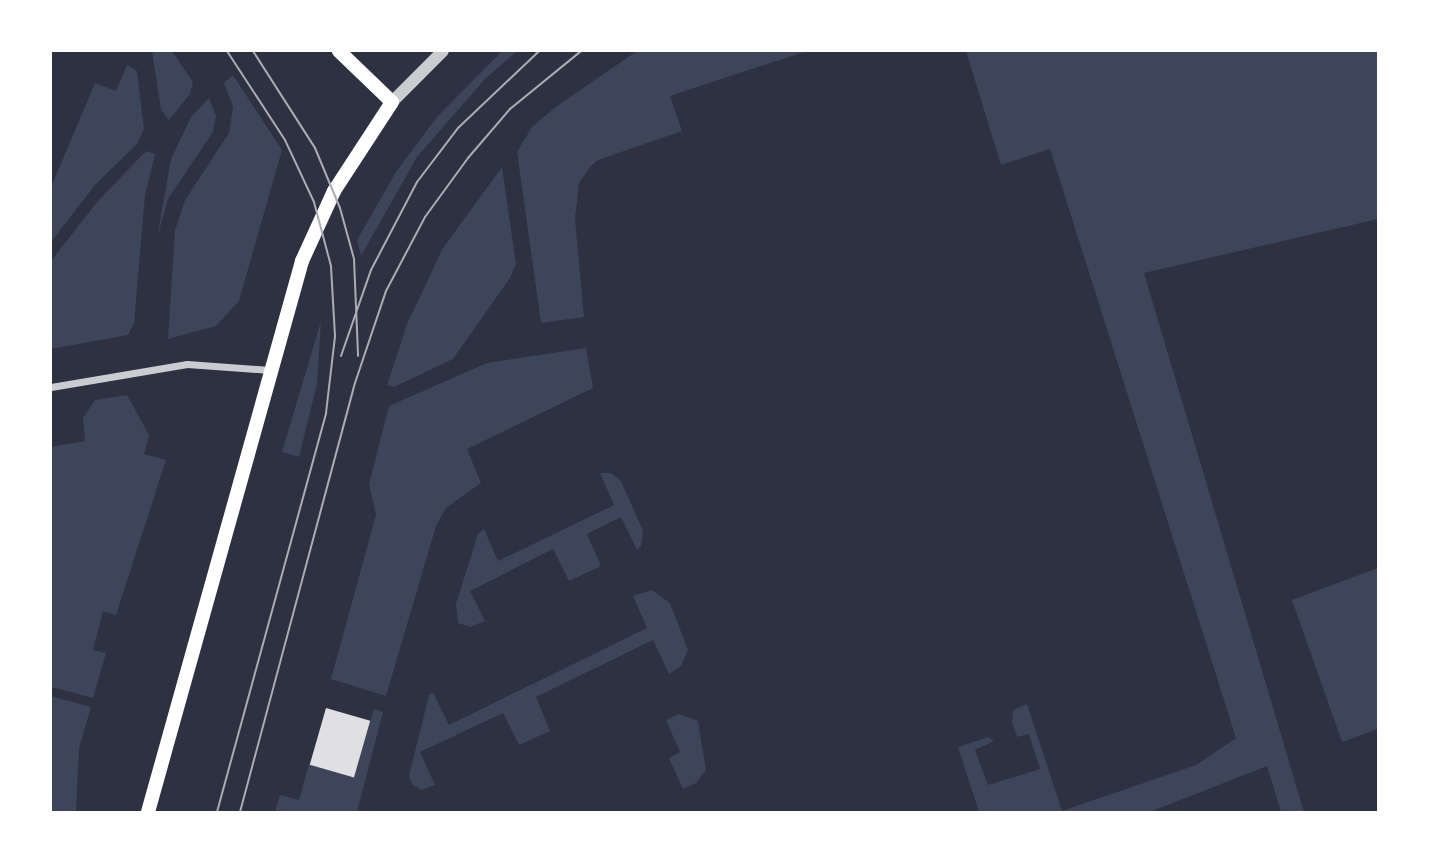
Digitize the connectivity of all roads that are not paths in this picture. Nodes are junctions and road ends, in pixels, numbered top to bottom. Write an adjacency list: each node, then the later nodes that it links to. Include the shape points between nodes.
1 (339, 51): 3 (main road)
2 (443, 51): 3 (street)
3 (392, 102): 4 (main road, via 362,143 320,219)
4 (270, 370): 5 (street, via 187,364); 6 (main road)
5 (51, 387)
6 (148, 812)

